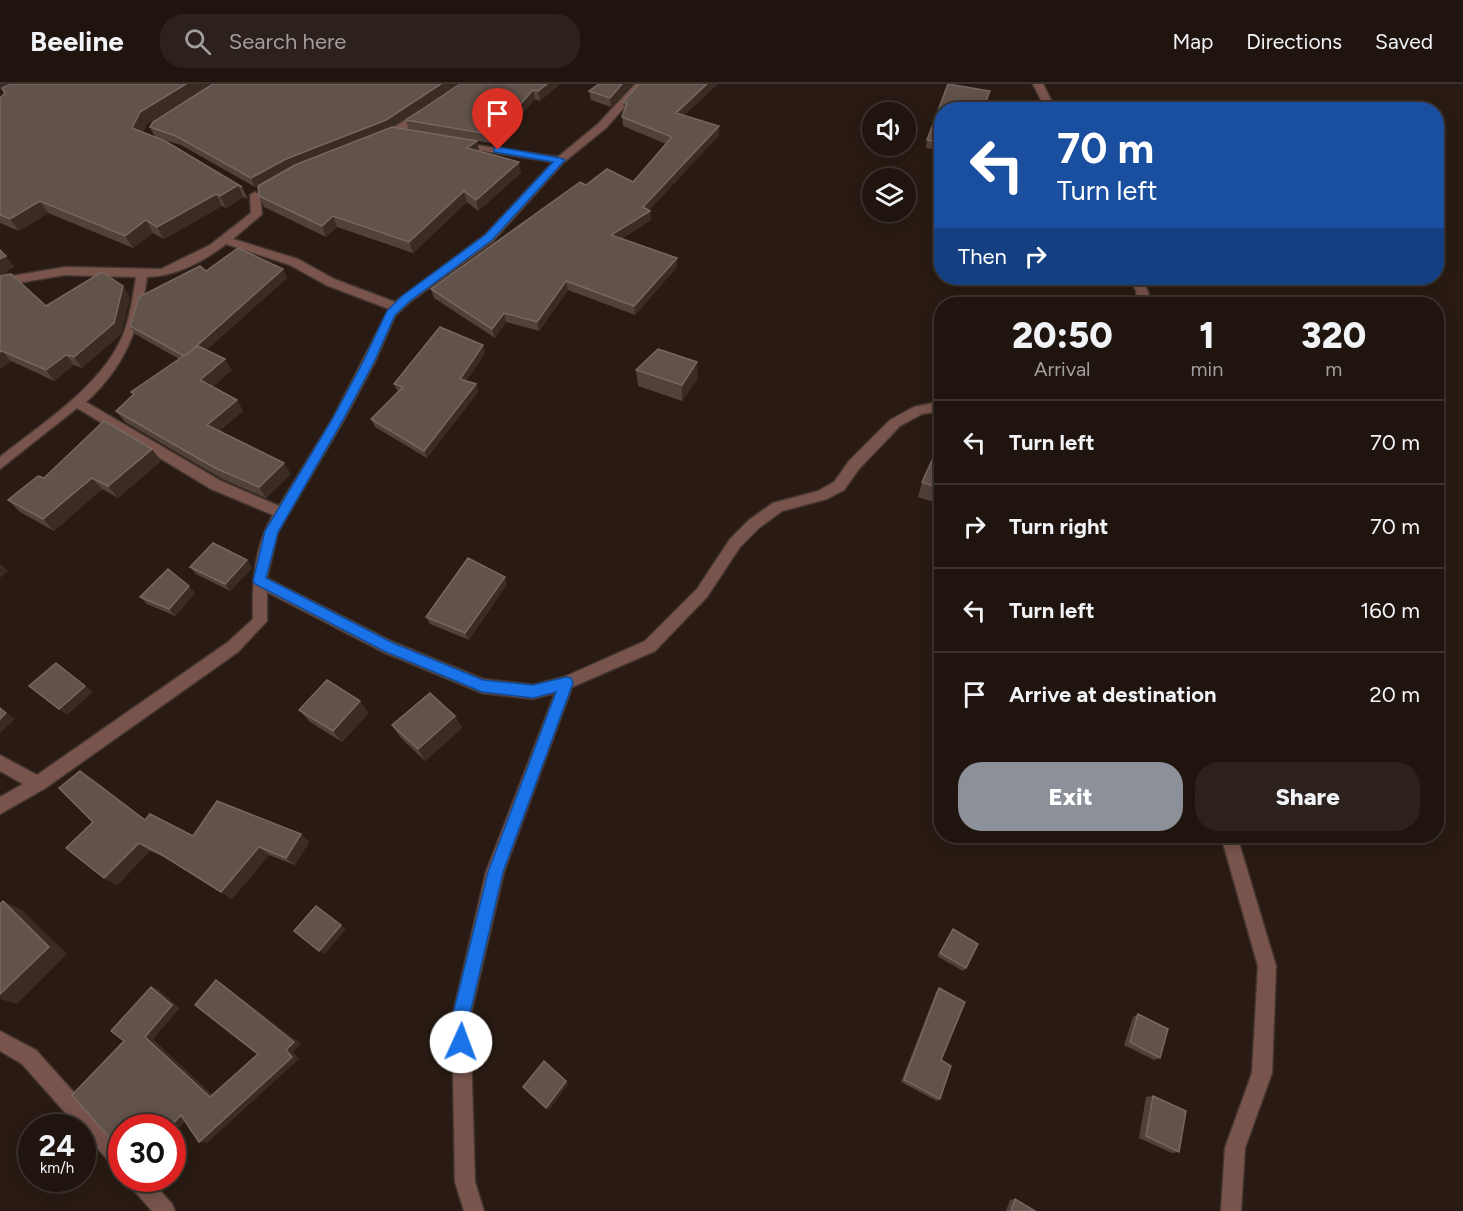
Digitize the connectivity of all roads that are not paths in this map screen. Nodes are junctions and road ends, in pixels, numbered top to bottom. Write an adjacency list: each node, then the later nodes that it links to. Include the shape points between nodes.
1 (640, 84): 9 (street, via 602,126)
2 (1038, 84): 3 (street)
3 (1047, 102)
4 (434, 107): 5 (street)
5 (394, 133): 6 (street); 7 (street)
6 (416, 137)
7 (374, 140)
8 (449, 142): 9 (street)
9 (560, 160): 14 (street, via 489,238)
10 (255, 192): 11 (street, via 258,214)
11 (224, 240): 12 (street, via 163,273); 14 (street, via 294,262 330,282)
12 (142, 274): 13 (street, via 65,271); 15 (street, via 128,337)
13 (0, 282)
14 (396, 307): 18 (street, via 338,420)
15 (78, 403): 17 (street); 18 (street, via 216,485)
16 (934, 407): 20 (street, via 919,410 896,423 839,486 778,507 754,524 735,543 702,593 650,646)
17 (0, 464)
18 (282, 513): 19 (street, via 271,531)
19 (259, 581): 20 (street, via 388,647 482,686 533,692); 22 (street, via 260,621 233,647)
20 (566, 683): 29 (street, via 495,872 460,1018 465,1182)
21 (0, 762): 22 (street)
22 (38, 784): 23 (street)
23 (0, 806)
24 (1231, 843): 30 (street, via 1267,966 1262,1073 1235,1148)
25 (0, 1040): 26 (street, via 29,1057)
26 (108, 1145)
27 (148, 1192): 28 (street)
28 (165, 1211)
29 (474, 1211)
30 (1230, 1211)

